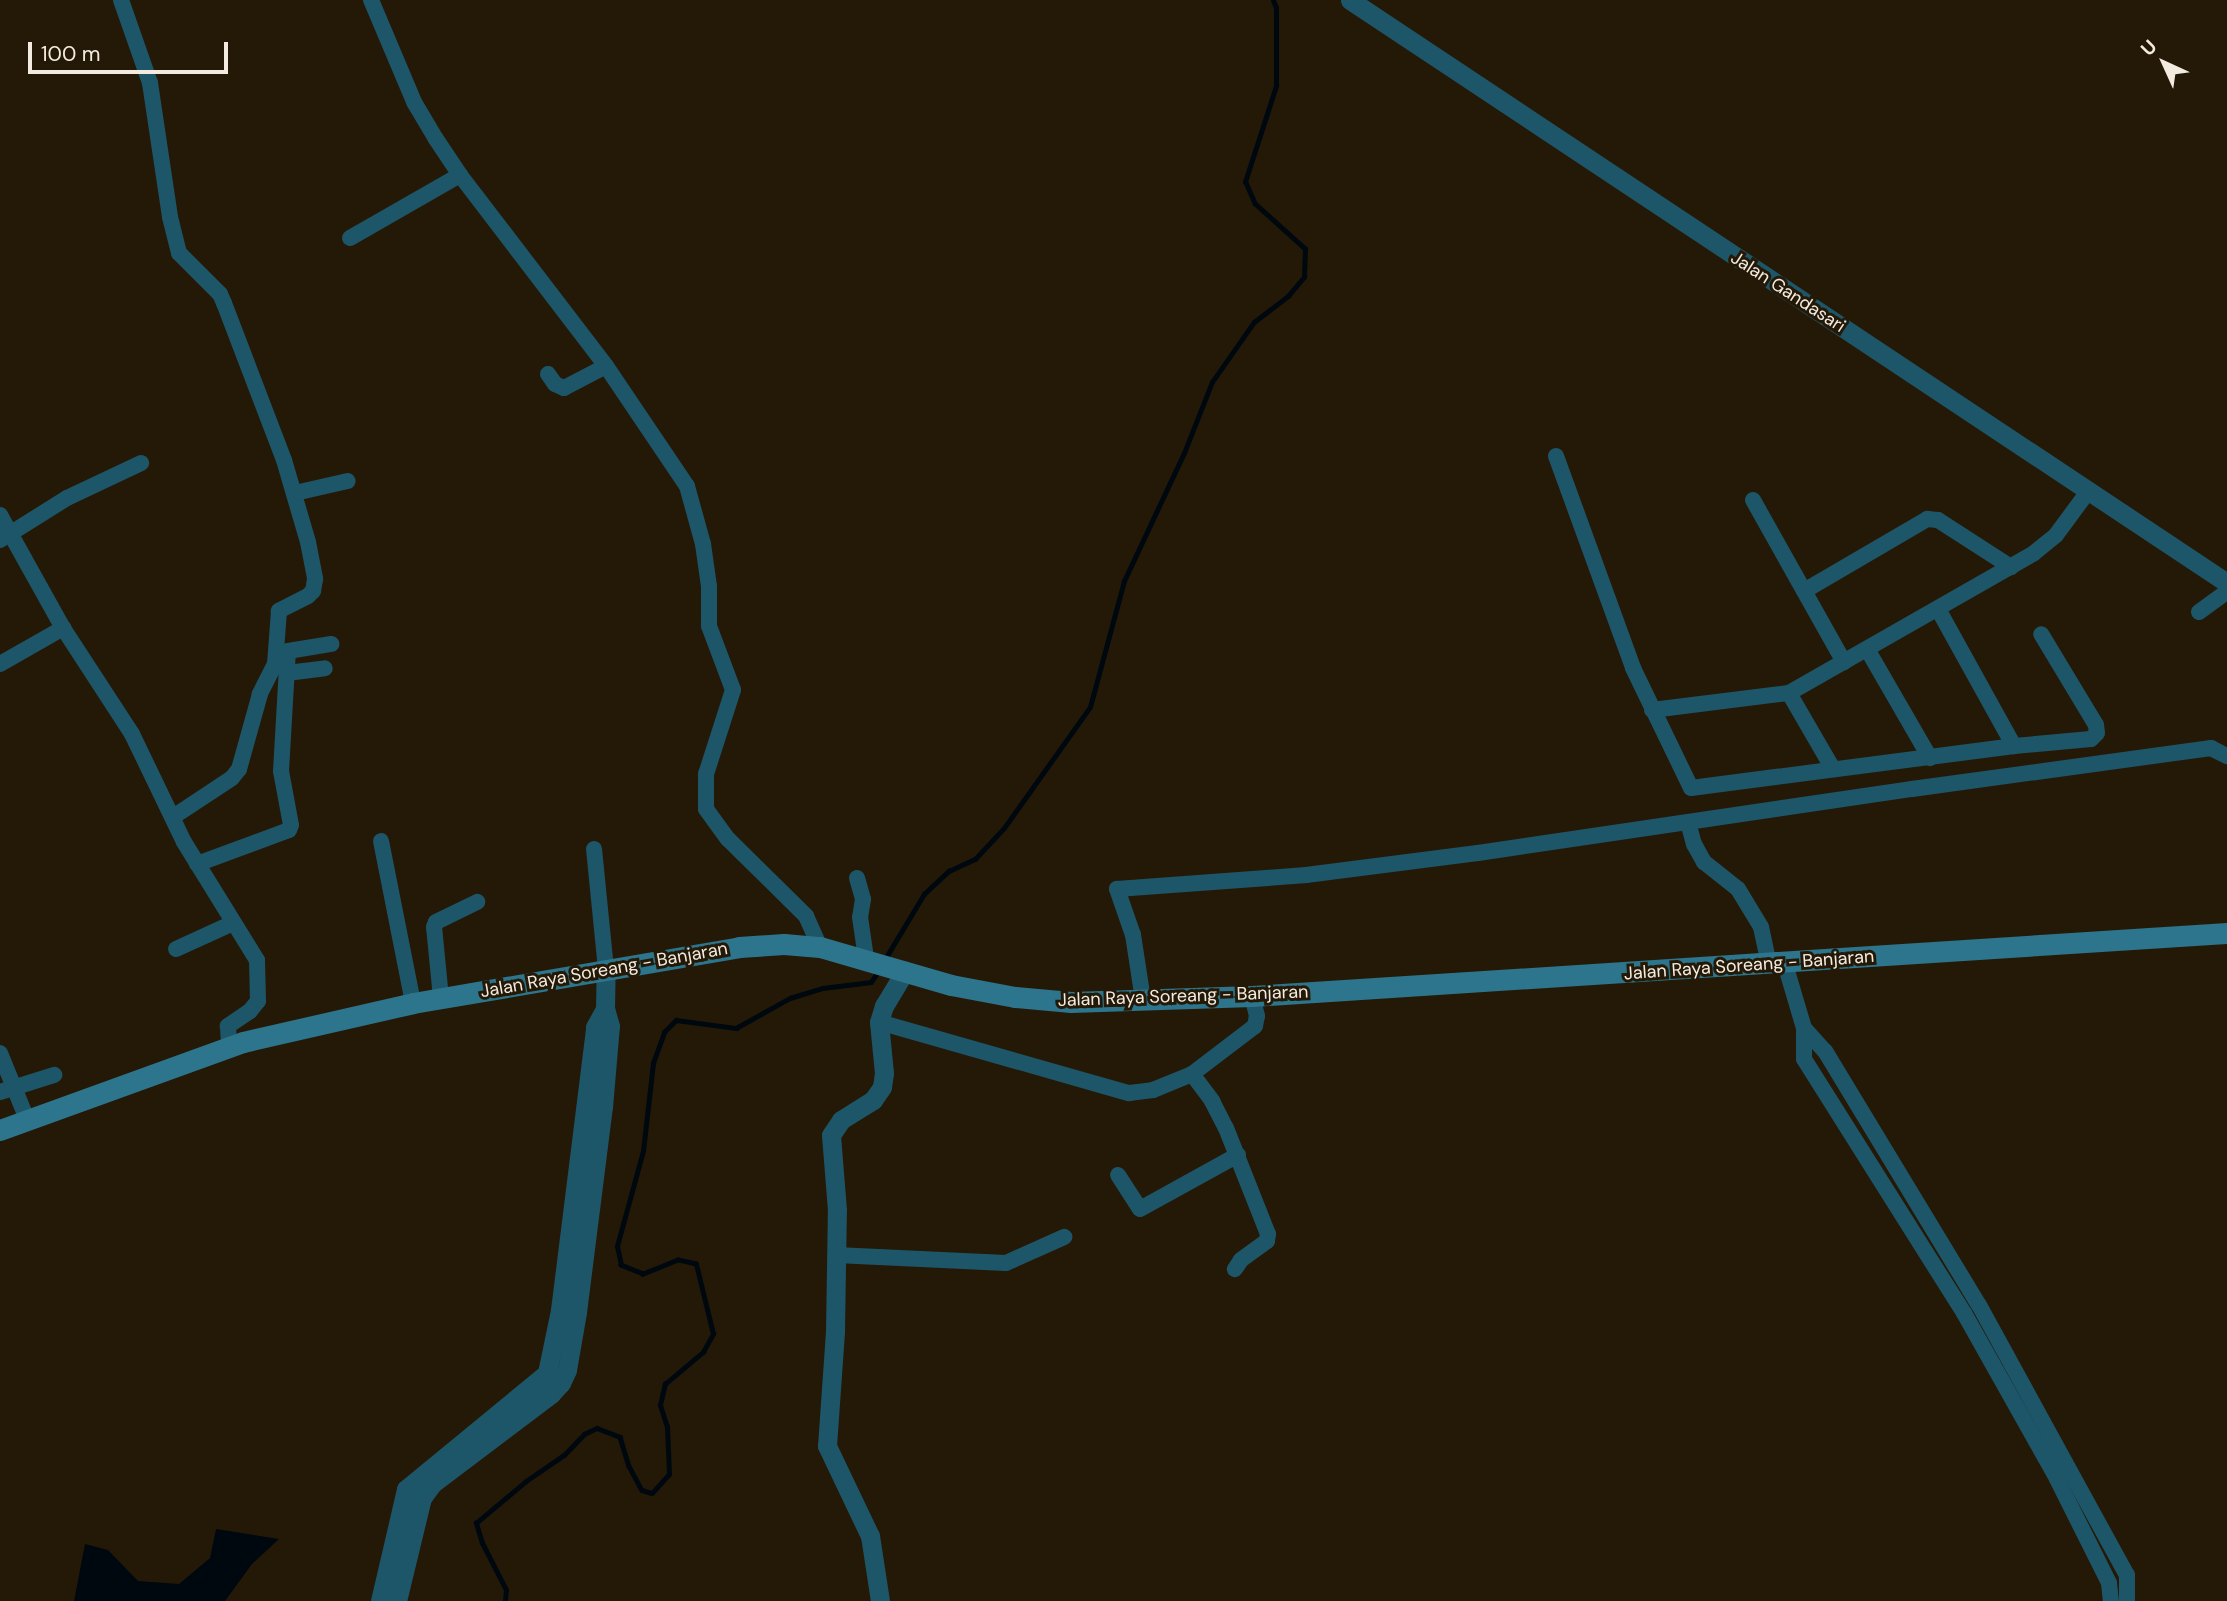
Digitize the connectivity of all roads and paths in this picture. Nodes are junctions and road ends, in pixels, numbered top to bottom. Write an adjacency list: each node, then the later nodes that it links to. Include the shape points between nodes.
1 (121, 0): 11 (street, via 150,83 179,253 220,294)
2 (371, 0): 4 (street, via 414,102)
3 (1350, 0): 12 (street, Jalan Gandasari)
4 (460, 175): 5 (street); 6 (street)
5 (350, 239)
6 (606, 366): 7 (street, via 564,388); 45 (street, via 687,486 703,544 709,626 733,690 706,774 706,808 729,839 810,922)
7 (548, 374)
8 (1556, 456): 31 (street)
9 (141, 463): 15 (street, via 67,498)
10 (348, 481): 11 (street)
11 (295, 493): 36 (street, via 315,579 313,592 279,611 275,664 260,694 239,769)
12 (2087, 493): 16 (street, via 2056,535); 17 (street, Jalan Gandasari)
13 (1753, 500): 18 (street)
14 (0, 515): 15 (street)
15 (6, 537): 22 (street)
16 (2011, 567): 18 (street, via 1938,520 1927,519); 20 (street)
17 (2227, 583)
18 (1804, 591): 26 (street)
19 (2227, 592): 21 (street)
20 (1938, 609): 25 (street); 32 (street)
21 (2199, 611)
22 (63, 628): 27 (street); 36 (street, via 132,734)
23 (2042, 634): 32 (street, via 2097,733 2091,739)
24 (331, 644): 29 (street, via 290,649)
25 (1867, 649): 26 (street); 34 (street)
26 (1844, 662): 30 (street)
27 (0, 664)
28 (326, 668): 29 (street)
29 (287, 673): 40 (street, via 281,785 290,828)
30 (1789, 693): 31 (street); 35 (street)
31 (1652, 710): 35 (street, via 1691,788)
32 (2014, 746): 34 (street)
33 (2227, 756): 37 (street, via 2211,748)
34 (1930, 758): 35 (street)
35 (1833, 769)
36 (173, 817): 40 (street)
37 (1688, 822): 48 (street, via 1704,862 1738,889); 53 (street, via 1306,875 1118,889 1133,935)
38 (381, 841): 54 (street)
39 (594, 849): 50 (street)
40 (197, 864): 43 (street)
41 (857, 878): 47 (street)
42 (477, 902): 52 (street, via 433,927)
43 (233, 923): 46 (street); 57 (street, via 257,960 258,997 254,1007 228,1026)
44 (2227, 933): 48 (main road, Jalan Raya Soreang - Banjaran)
45 (820, 947): 47 (main road, Jalan Raya Soreang - Banjaran); 50 (main road, Jalan Raya Soreang - Banjaran, via 739,947)
46 (176, 949)
47 (868, 959): 49 (main road, Jalan Raya Soreang - Banjaran)
48 (1777, 964): 51 (main road, Jalan Raya Soreang - Banjaran); 56 (street)
49 (899, 969): 53 (main road, Jalan Raya Soreang - Banjaran, via 1015,998); 55 (street)
50 (606, 970): 52 (main road, Jalan Raya Soreang - Banjaran); 71 (street, via 605,1009 610,1026 603,1107)
51 (1252, 996): 53 (main road, Jalan Raya Soreang - Banjaran); 59 (street, via 1255,1026)
52 (441, 998): 54 (main road, Jalan Raya Soreang - Banjaran)
53 (1143, 1000)
54 (414, 1003): 57 (main road, Jalan Raya Soreang - Banjaran)
55 (879, 1023): 59 (street, via 1129,1093 1153,1090); 69 (street, via 882,1087 873,1100 841,1120 831,1135)
56 (1804, 1028): 65 (street, via 1825,1051); 67 (street, via 1804,1059)
57 (229, 1046): 62 (main road, Jalan Raya Soreang - Banjaran)
58 (0, 1053): 61 (street)
59 (1192, 1074): 64 (street, via 1212,1101)
60 (54, 1075): 61 (street)
61 (7, 1090): 62 (street)
62 (27, 1119): 63 (main road, Jalan Raya Soreang - Banjaran)
63 (0, 1130)
64 (1238, 1155): 66 (street, via 1140,1209); 70 (street, via 1269,1238)
65 (1897, 1171): 67 (street); 72 (street)
66 (1118, 1175)
67 (1882, 1180): 73 (street)
68 (1064, 1237): 69 (street, via 1006,1263)
69 (836, 1255): 77 (street, via 827,1446 870,1536)
70 (1235, 1269)
71 (569, 1311): 75 (street, via 547,1373 406,1489); 76 (street, via 561,1383 432,1485 422,1498)
72 (1986, 1319): 73 (street); 74 (street)
73 (1972, 1328): 74 (street)
74 (2063, 1475): 78 (street, via 2109,1583); 79 (street, via 2127,1575)
75 (380, 1601)
76 (397, 1601)
77 (880, 1601)
78 (2111, 1601)
79 (2127, 1601)

